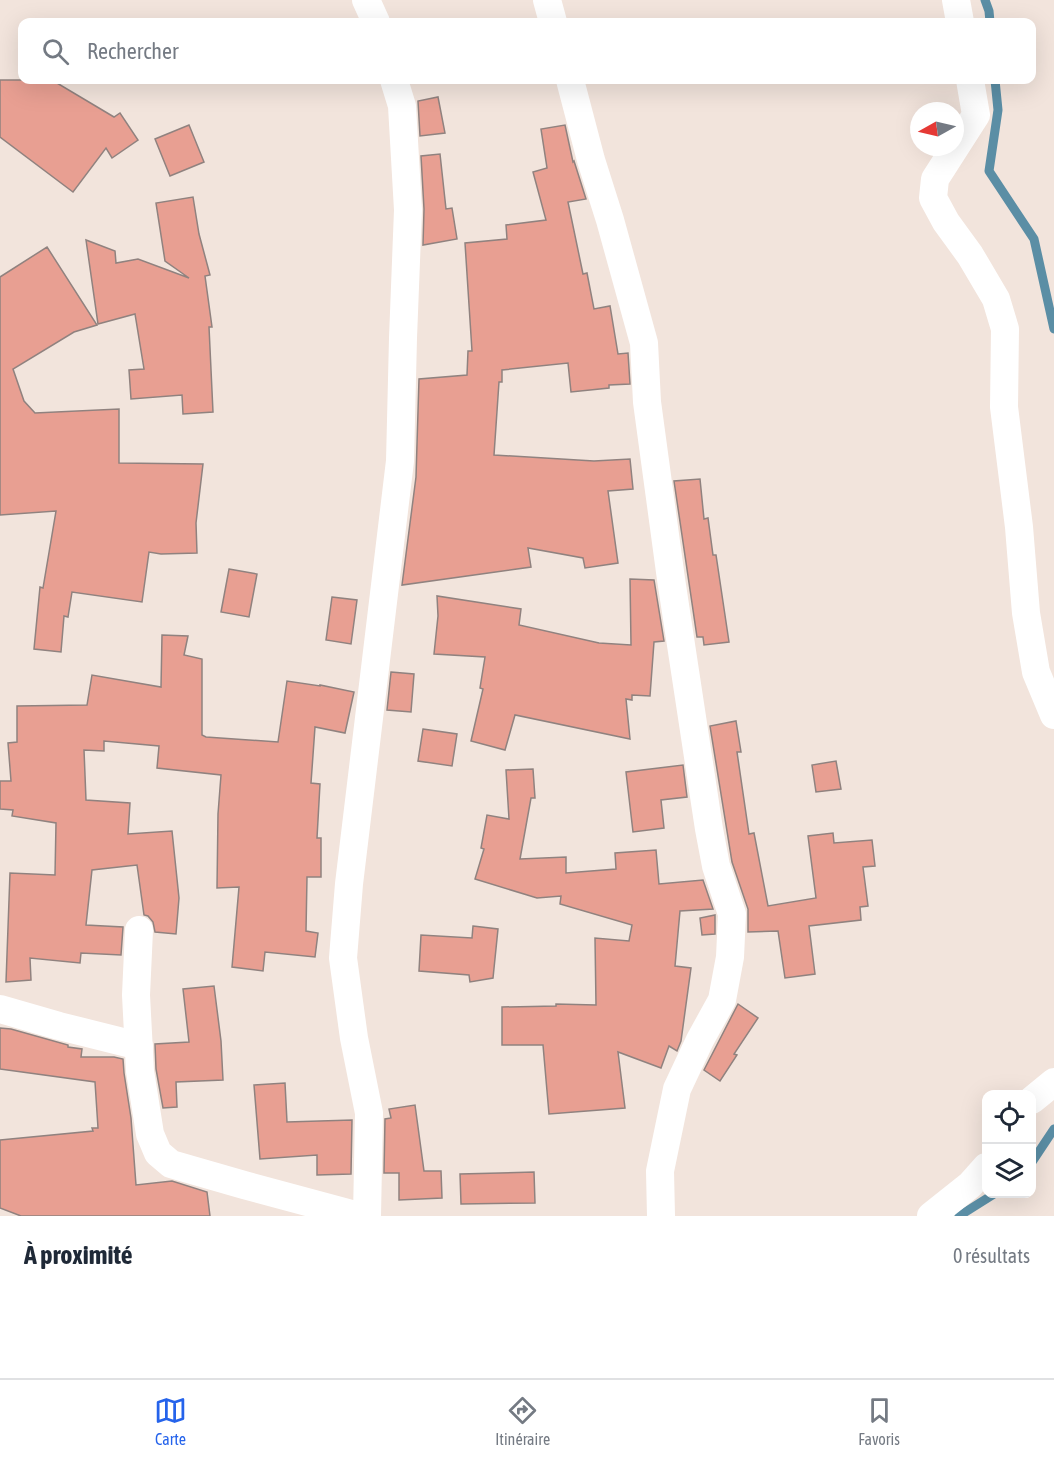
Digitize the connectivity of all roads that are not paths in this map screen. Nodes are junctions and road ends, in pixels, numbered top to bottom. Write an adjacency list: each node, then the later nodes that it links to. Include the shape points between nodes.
1 (366, 0): 4 (street)
2 (547, 0): 5 (street)
3 (956, 0): 6 (street)
4 (374, 18)
5 (552, 18)
6 (959, 18)
7 (395, 84): 18 (street, via 402,106 408,210 400,461 343,958 369,1113)
8 (571, 84): 19 (street, via 644,344 647,402 709,830 732,914 722,1000 677,1089 660,1171)
9 (971, 84): 10 (street, via 976,115 935,179 933,198 996,299 1005,328 1004,407 1026,613 1036,672)
10 (1054, 715)
11 (139, 930): 13 (street)
12 (0, 1009): 13 (street)
13 (139, 1046): 17 (street, via 150,1134 158,1153 171,1164)
14 (1054, 1082): 15 (street)
15 (1036, 1097)
16 (982, 1172): 20 (street)
17 (359, 1216)
18 (368, 1216)
19 (661, 1216)
20 (931, 1216)

